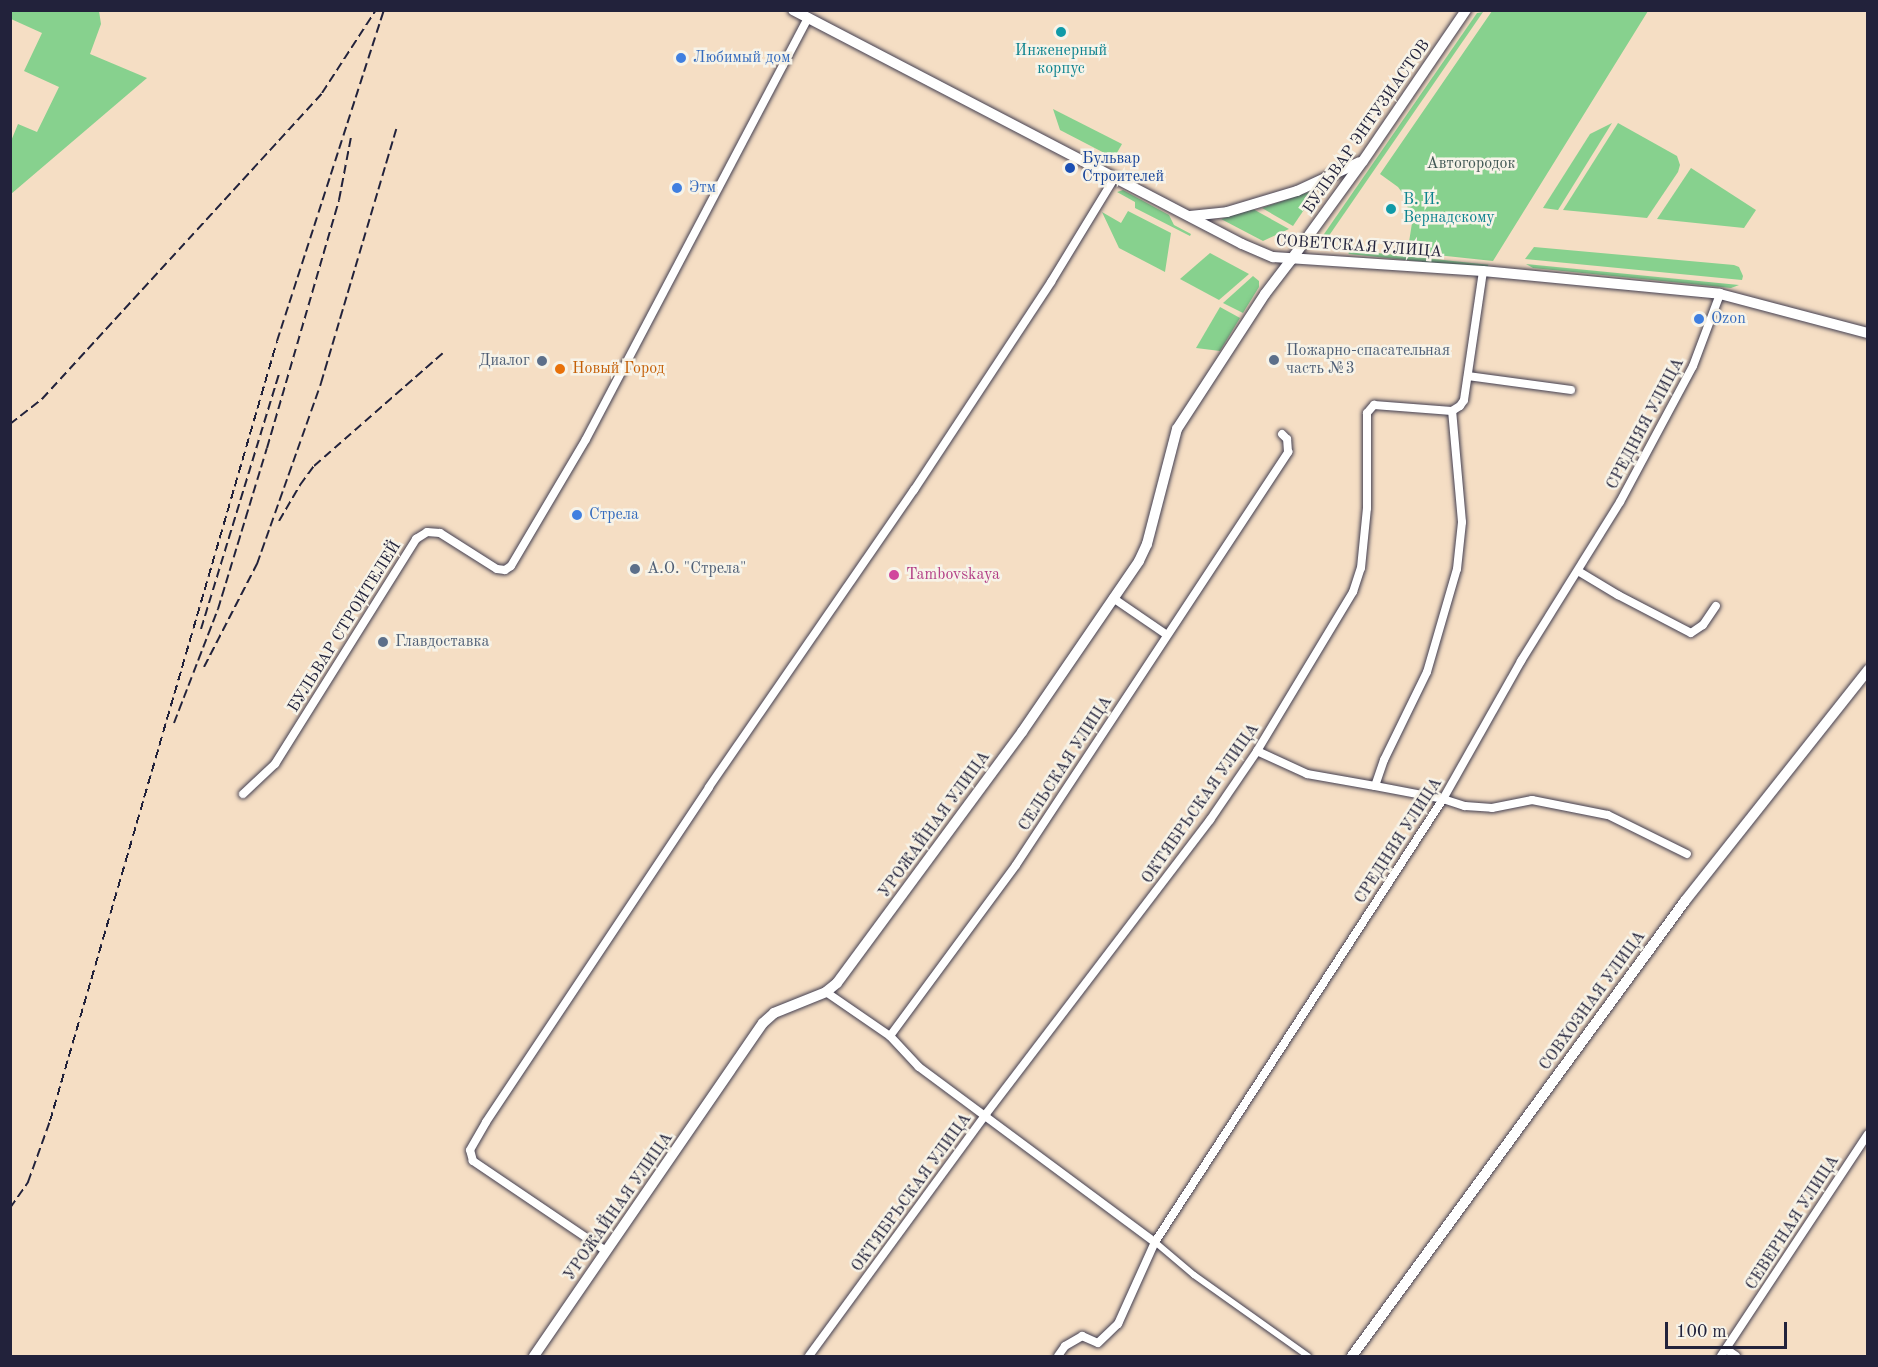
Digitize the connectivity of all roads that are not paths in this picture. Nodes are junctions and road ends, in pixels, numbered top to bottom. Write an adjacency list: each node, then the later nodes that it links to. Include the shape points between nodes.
1 (793, 10): 3 (street, СОВЕТСКАЯ УЛИЦА)
2 (1466, 10): 4 (street, БУЛЬВАР ЭНТУЗИАСТОВ)
3 (808, 18): 5 (street, СОВЕТСКАЯ УЛИЦА); 22 (street, БУЛЬВАР СТРОИТЕЛЕЙ, via 586,439 511,566 497,569 440,532 428,532 416,539 275,764)
4 (1363, 161): 6 (street, via 1296,191 1227,212); 7 (street, БУЛЬВАР ЭНТУЗИАСТОВ)
5 (1114, 177): 6 (street, СОВЕТСКАЯ УЛИЦА); 30 (street, via 1051,282 914,490 709,787 470,1150 473,1161)
6 (1189, 216): 7 (street, СОВЕТСКАЯ УЛИЦА, via 1261,253)
7 (1291, 260): 8 (street, СОВЕТСКАЯ УЛИЦА); 16 (street, УРОЖАЙНАЯ УЛИЦА, via 1186,411 1174,440 1147,544)
8 (1483, 271): 9 (street, СОВЕТСКАЯ УЛИЦА); 11 (street)
9 (1720, 294): 10 (street, СОВЕТСКАЯ УЛИЦА); 15 (street, СРЕДНЯЯ УЛИЦА, via 1694,366)
10 (1868, 333)
11 (1468, 376): 12 (street); 13 (street, via 1464,400)
12 (1570, 390)
13 (1452, 411): 20 (street, ОКТЯБРЬСКАЯ УЛИЦА, via 1374,405 1366,413 1367,508 1361,568 1353,592); 21 (street, via 1462,522 1457,569 1427,672)
14 (1282, 434): 18 (street, СЕЛЬСКАЯ УЛИЦА, via 1287,439 1288,452)
15 (1578, 571): 17 (street, via 1691,633 1703,625); 23 (street, СРЕДНЯЯ УЛИЦА, via 1521,661)
16 (1113, 598): 18 (street); 25 (street, УРОЖАЙНАЯ УЛИЦА, via 1022,732 837,983)
17 (1716, 606)
18 (1167, 635): 26 (street, СЕЛЬСКАЯ УЛИЦА, via 1016,865)
19 (1868, 670): 36 (street, СОВХОЗНАЯ УЛИЦА, via 1685,901)
20 (1257, 751): 21 (street, via 1307,774); 27 (street, ОКТЯБРЬСКАЯ УЛИЦА, via 1131,926)
21 (1375, 786): 23 (street)
22 (243, 794)
23 (1443, 799): 24 (street, via 1492,808 1532,800 1608,815); 29 (street, СРЕДНЯЯ УЛИЦА)
24 (1687, 854)
25 (826, 992): 26 (street); 30 (street, УРОЖАЙНАЯ УЛИЦА, via 782,1009 764,1023)
26 (890, 1036): 27 (street, via 919,1067)
27 (986, 1114): 29 (street); 33 (street, ОКТЯБРЬСКАЯ УЛИЦА)
28 (1868, 1134): 31 (street, СЕВЕРНАЯ УЛИЦА)
29 (1155, 1242): 34 (street, СРЕДНЯЯ УЛИЦА, via 1118,1324 1098,1343 1082,1336 1065,1346); 35 (street, via 1194,1275)
30 (606, 1251): 32 (street, УРОЖАЙНАЯ УЛИЦА)
31 (1724, 1353): 37 (street)
32 (534, 1356)
33 (809, 1356)
34 (1058, 1356)
35 (1308, 1356)
36 (1352, 1356)
37 (1736, 1356)

